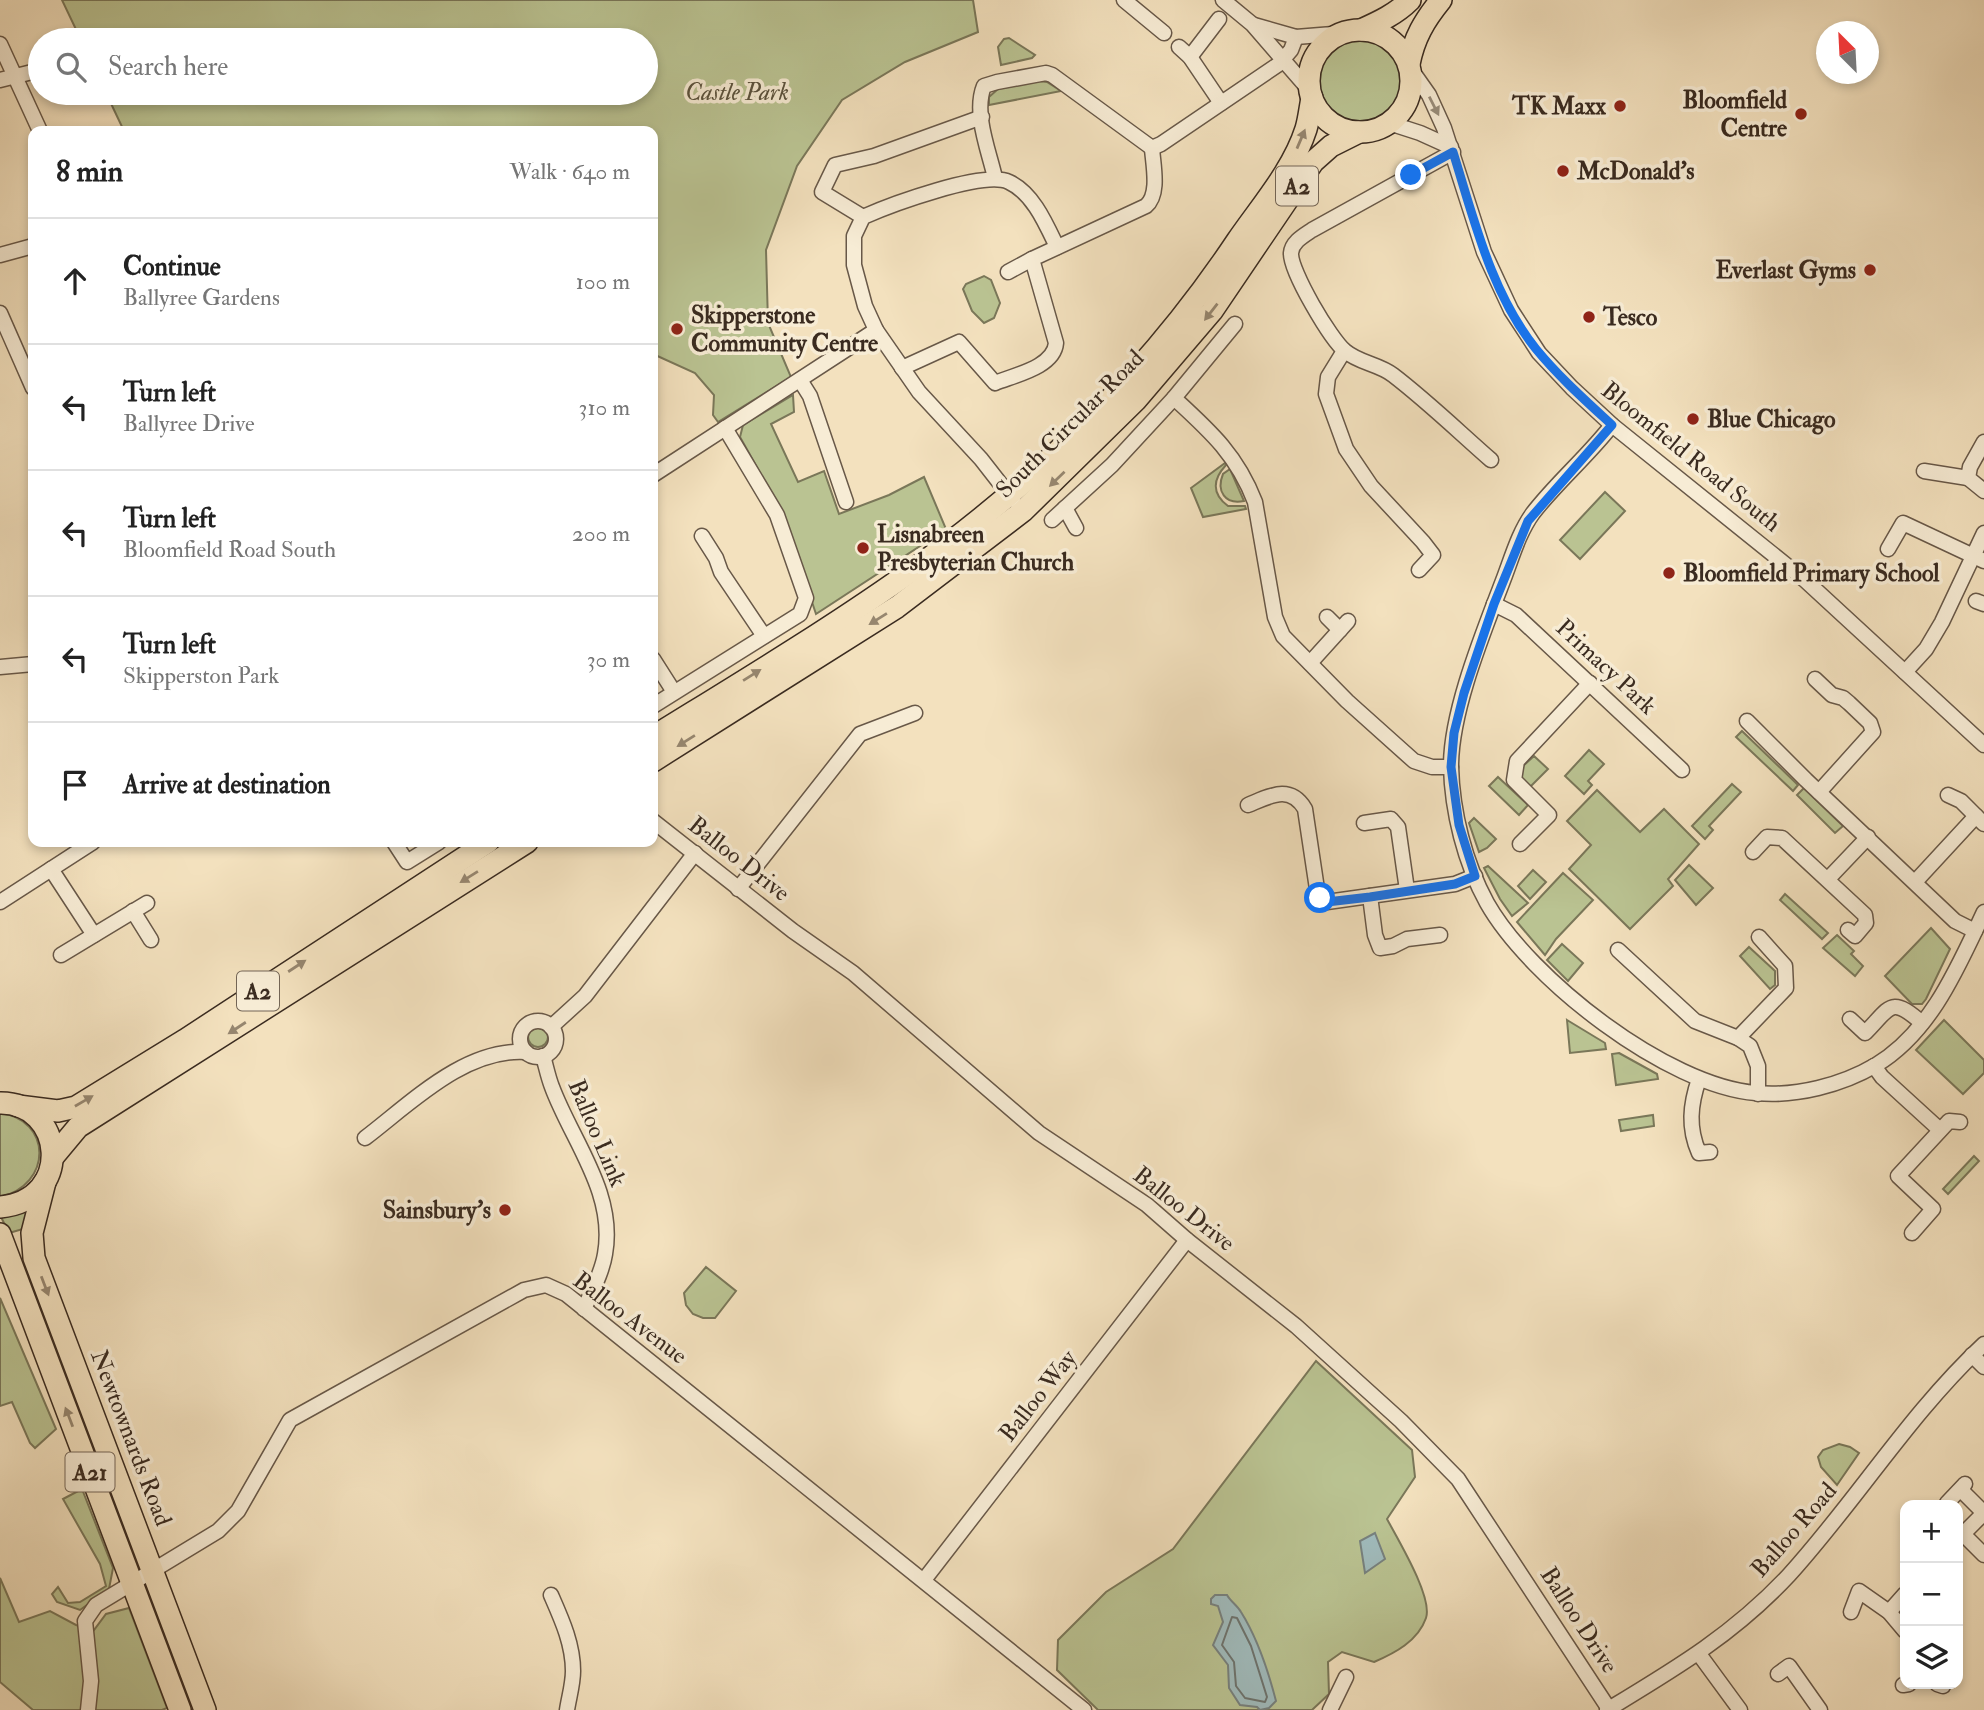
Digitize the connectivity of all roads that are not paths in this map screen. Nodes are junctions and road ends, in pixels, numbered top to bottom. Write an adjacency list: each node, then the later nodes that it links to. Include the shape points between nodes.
1 (1223, 0): 6 (street)
2 (1410, 0): 7 (highway, A2, via 1384,20)
3 (1441, 0): 12 (highway, via 1413,42)
4 (1128, 1): 8 (street)
5 (1219, 19): 17 (street, via 1184,52)
6 (1252, 24): 9 (street); 11 (street)
7 (1353, 32): 9 (street); 12 (highway, via 1373,32 1395,44); 16 (highway, A2, via 1331,39 1320,50 1311,70)
8 (1164, 33)
9 (1296, 37): 11 (street)
10 (0, 44): 14 (street)
11 (1283, 61): 16 (street); 17 (street)
12 (1409, 66): 19 (highway, via 1408,99); 23 (street, Bloomfield Road South, one-way to 23, via 1437,109)
13 (28, 73): 14 (street)
14 (15, 77): 15 (street); 20 (street)
15 (0, 80)
16 (1312, 95): 21 (highway, via 1330,122); 48 (highway, South Circular Road / A2, one-way to 16, via 1161,344 1215,274 1294,156 1306,128)
17 (1221, 103): 22 (street)
18 (982, 117): 22 (street, via 984,86 1046,73); 24 (street); 25 (street, via 874,156 835,165 822,192)
19 (1389, 123): 21 (highway, A2); 23 (street)
20 (38, 126)
21 (1359, 132): 48 (highway, South Circular Road / A2, one-way to 48, via 1331,146 1313,162 1212,311 1136,400)
22 (1152, 148): 27 (street, via 1151,201)
23 (1452, 149): 34 (street, via 1293,245 1293,266 1332,339); 39 (street, Bloomfield Road South, via 1484,252 1511,310 1539,353)
24 (995, 178): 25 (street, via 924,195); 27 (street, via 1011,182 1032,202)
25 (863, 217): 33 (street, via 854,236 854,265 864,306)
26 (28, 247): 28 (street)
27 (1057, 247): 29 (street)
28 (0, 254)
29 (1032, 260): 30 (street); 35 (street, via 1056,343 1048,360 995,383 959,342)
30 (1008, 272)
31 (0, 313): 36 (street)
32 (1235, 324): 38 (street)
33 (876, 330): 35 (street); 37 (street)
34 (1344, 351): 42 (street, via 1391,372); 56 (street, via 1328,377 1326,394 1346,449 1371,486 1433,555)
35 (902, 368): 48 (street)
36 (28, 377)
37 (800, 380): 40 (street); 47 (street, via 810,396)
38 (1174, 398): 49 (street); 60 (street, via 1220,441 1250,489 1275,617 1283,636)
39 (1612, 425): 57 (street, via 1528,521); 64 (street, Bloomfield Road South, via 1794,570)
40 (725, 428): 44 (street); 59 (street, via 778,515 806,598 800,614)
41 (1984, 442): 45 (street)
42 (1492, 460)
43 (1924, 471): 45 (street)
44 (658, 472)
45 (1968, 478): 46 (street)
46 (1984, 491)
47 (846, 502)
48 (1016, 503): 71 (highway, South Circular Road / A2, one-way to 48); 73 (highway, South Circular Road / A2, one-way to 73, via 897,607)
49 (1065, 508): 50 (street); 51 (street)
50 (1052, 520)
51 (1076, 528)
52 (1984, 533): 55 (street)
53 (702, 536): 59 (street)
54 (1888, 548): 55 (street, via 1903,523)
55 (1979, 558): 64 (street, via 1932,640)
56 (1419, 570)
57 (1494, 604): 66 (street, Primacy Park, via 1516,615); 74 (street, via 1464,693)
58 (1326, 617): 60 (street, via 1344,626)
59 (764, 636): 67 (street)
60 (1310, 663): 74 (street, via 1414,761)
61 (28, 664): 62 (street)
62 (0, 667)
63 (658, 667): 67 (street)
64 (1905, 672): 72 (street, Bloomfield Road South)
65 (1815, 679): 76 (street, via 1849,703 1873,732)
66 (1590, 683): 75 (street, Primacy Park); 83 (street, via 1517,761 1514,780 1549,816)
67 (674, 692): 68 (street)
68 (658, 703)
69 (915, 713): 95 (street, via 860,734)
70 (1747, 720): 76 (street)
71 (658, 734)
72 (1984, 745)
73 (658, 758)
74 (1451, 767): 92 (street, via 1459,825)
75 (1682, 770)
76 (1819, 792): 82 (street)
77 (1948, 795): 79 (street)
78 (1248, 805): 97 (street, via 1288,793 1299,798 1305,809 1320,898 1327,902)
79 (1980, 820): 94 (street)
80 (1364, 823): 96 (street, via 1391,820 1398,827)
81 (658, 825): 90 (street, Balloo Drive)
82 (1868, 838): 93 (street); 94 (street)
83 (1520, 844)
84 (85, 847): 91 (street)
85 (397, 847): 86 (street, via 407,862)
86 (431, 847)
87 (481, 847): 119 (highway, A2, one-way to 87, via 58,1111 76,1107)
88 (519, 847): 124 (highway, A2, one-way to 124, via 78,1127)
89 (1753, 852): 93 (street, via 1767,837 1782,838)
90 (695, 853): 95 (street, Balloo Drive); 112 (street, via 592,988)
91 (51, 869): 98 (street); 104 (street)
92 (1475, 876): 96 (street, via 1455,884); 117 (street, via 1501,923 1593,1018)
93 (1828, 879): 102 (street, via 1865,915 1866,923 1855,936)
94 (1915, 882): 103 (street, via 1955,921)
95 (738, 889): 129 (street, Balloo Drive, via 853,973 1040,1133 1147,1205)
96 (1407, 890): 97 (street)
97 (1370, 897): 105 (street, via 1380,947)
98 (0, 902)
99 (147, 903): 100 (street)
100 (133, 911): 104 (street); 107 (street)
101 (1984, 912): 103 (street)
102 (1848, 930)
103 (1975, 932): 111 (street)
104 (94, 935): 109 (street)
105 (1440, 935)
106 (1759, 937): 113 (street, via 1785,966 1786,988)
107 (151, 940)
108 (1618, 950): 113 (street, via 1688,1016)
109 (61, 955)
110 (1850, 1019): 111 (street, via 1865,1033 1889,1009 1903,1007)
111 (1922, 1023): 116 (street)
112 (551, 1027): 114 (street, via 543,1021 526,1025 521,1042); 115 (street, via 555,1045)
113 (1738, 1038): 118 (street, via 1750,1046 1756,1058)
114 (526, 1052): 115 (street); 122 (street, via 490,1055 450,1074)
115 (543, 1056): 130 (street, Balloo Link, via 552,1087 601,1193 605,1254)
116 (1874, 1066): 118 (street, via 1806,1091); 121 (street)
117 (1699, 1079): 118 (street); 123 (street, via 1690,1108 1694,1142 1699,1153)
118 (1758, 1094)
119 (9, 1105): 124 (highway, A2, via 33,1114 44,1126)
120 (1960, 1122): 121 (street, via 1949,1121)
121 (1940, 1130): 127 (street, via 1898,1177 1933,1209)
122 (365, 1138)
123 (1710, 1152)
124 (53, 1157): 125 (highway, A2)
125 (45, 1182): 126 (highway, via 26,1201); 139 (highway, Newtownards Road / A21, one-way to 139, via 32,1233 34,1258 114,1469)
126 (0, 1207)
127 (1912, 1233)
128 (0, 1234): 139 (highway, Newtownards Road / A21, one-way to 128)
129 (1187, 1240): 140 (street, Balloo Way); 149 (street, Balloo Drive, via 1296,1326 1458,1479)
130 (584, 1309): 139 (street, Balloo Avenue, via 566,1294 546,1286 524,1290 308,1409 290,1420 238,1511 218,1531); 140 (street, Balloo Avenue)
131 (1984, 1344): 132 (street, Balloo Road)
132 (1972, 1355): 133 (street); 146 (street, Balloo Road, via 1926,1404 1839,1518 1787,1577)
133 (1984, 1367)
134 (1950, 1500): 135 (street, via 1963,1487)
135 (1984, 1513): 136 (street)
136 (1963, 1533)
137 (1963, 1538): 138 (street)
138 (1984, 1555)
139 (142, 1577): 151 (street, Balloo Avenue, via 96,1605 85,1621); 152 (highway, Newtownards Road / A21); 153 (highway, Newtownards Road / A21)
140 (924, 1580): 155 (street, Balloo Avenue)
141 (551, 1595): 154 (street, via 572,1659)
142 (1900, 1600): 144 (street)
143 (1851, 1612): 144 (street, via 1859,1591)
144 (1889, 1612): 145 (street)
145 (1901, 1626)
146 (1699, 1654): 149 (street, Balloo Road); 157 (street)
147 (1778, 1674): 150 (street, via 1789,1666)
148 (1346, 1677): 156 (street)
149 (1608, 1709)
150 (1815, 1709)
151 (89, 1710)
152 (182, 1710)
153 (205, 1710)
154 (567, 1710)
155 (1084, 1710)
156 (1330, 1710)
157 (1740, 1710)

